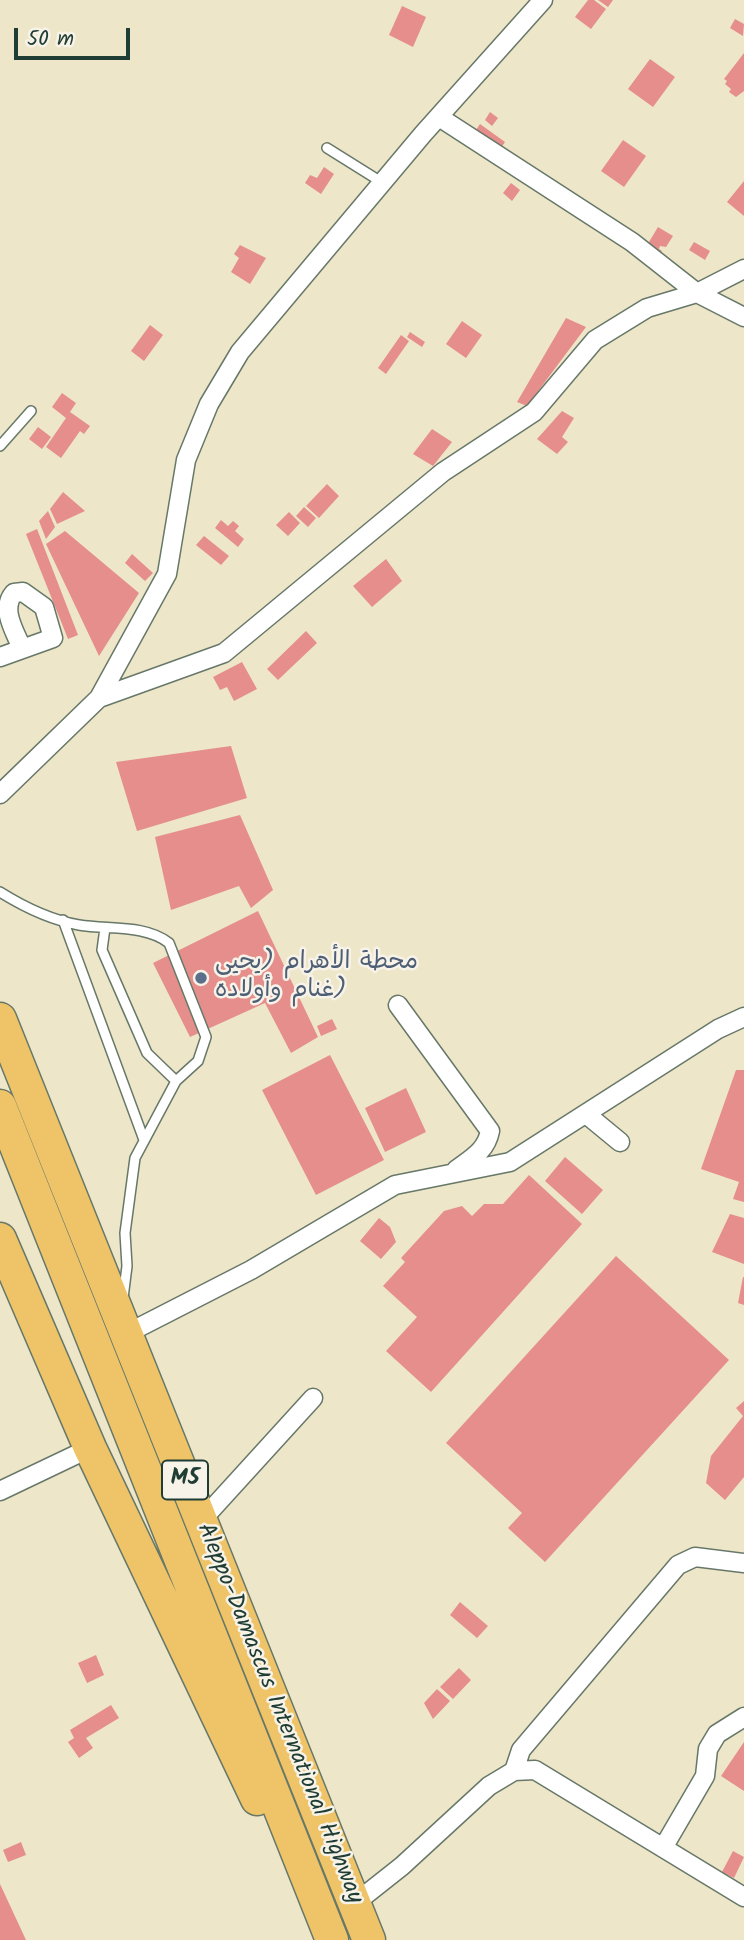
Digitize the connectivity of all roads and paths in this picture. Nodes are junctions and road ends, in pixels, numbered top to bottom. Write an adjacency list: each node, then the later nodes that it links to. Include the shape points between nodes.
1 (543, 0): 2 (street)
2 (439, 117): 4 (street); 6 (street, via 632,242)
3 (327, 148): 4 (lane)
4 (383, 183): 12 (street, via 240,352 209,404 186,460 167,574)
5 (744, 269): 6 (street)
6 (697, 293): 7 (street); 12 (street, via 647,308 595,340 534,412 443,472 224,653)
7 (744, 317)
8 (32, 411): 9 (lane)
9 (0, 446)
10 (22, 649): 11 (street)
11 (0, 657)
12 (99, 698): 13 (street)
13 (0, 794)
14 (0, 892): 15 (lane, via 25,908)
15 (63, 920): 16 (lane); 23 (lane)
16 (105, 928): 20 (lane, via 102,950 147,1053); 20 (lane, via 148,932 169,943 206,1037 198,1061)
17 (398, 1004): 25 (street, via 490,1131 479,1153)
18 (744, 1017): 22 (street)
19 (0, 1019): 27 (highway, Aleppo-Damascus International Highway / M5)
20 (176, 1082): 23 (lane)
21 (0, 1106): 38 (highway, Aleppo-Damascus International Highway / M5)
22 (586, 1114): 24 (street); 25 (street, via 510,1162)
23 (144, 1140): 27 (lane, via 135,1158 128,1197)
24 (620, 1142)
25 (451, 1174): 27 (street, via 395,1185 251,1270)
26 (0, 1239): 29 (highway)
27 (123, 1327): 31 (highway, Aleppo-Damascus International Highway / M5)
28 (313, 1398): 31 (street)
29 (90, 1448): 30 (street); 38 (highway, via 245,1775)
30 (0, 1491)
31 (201, 1521): 37 (highway, Aleppo-Damascus International Highway / M5)
32 (744, 1563): 34 (street, via 695,1557 678,1565 521,1751)
33 (744, 1717): 35 (street, via 717,1734 708,1749 705,1776)
34 (514, 1771): 35 (street, via 535,1770); 37 (street, via 489,1786)
35 (663, 1848): 36 (street)
36 (743, 1896)
37 (354, 1904): 39 (highway, Aleppo-Damascus International Highway / M5)
38 (331, 1940)
39 (369, 1940)

